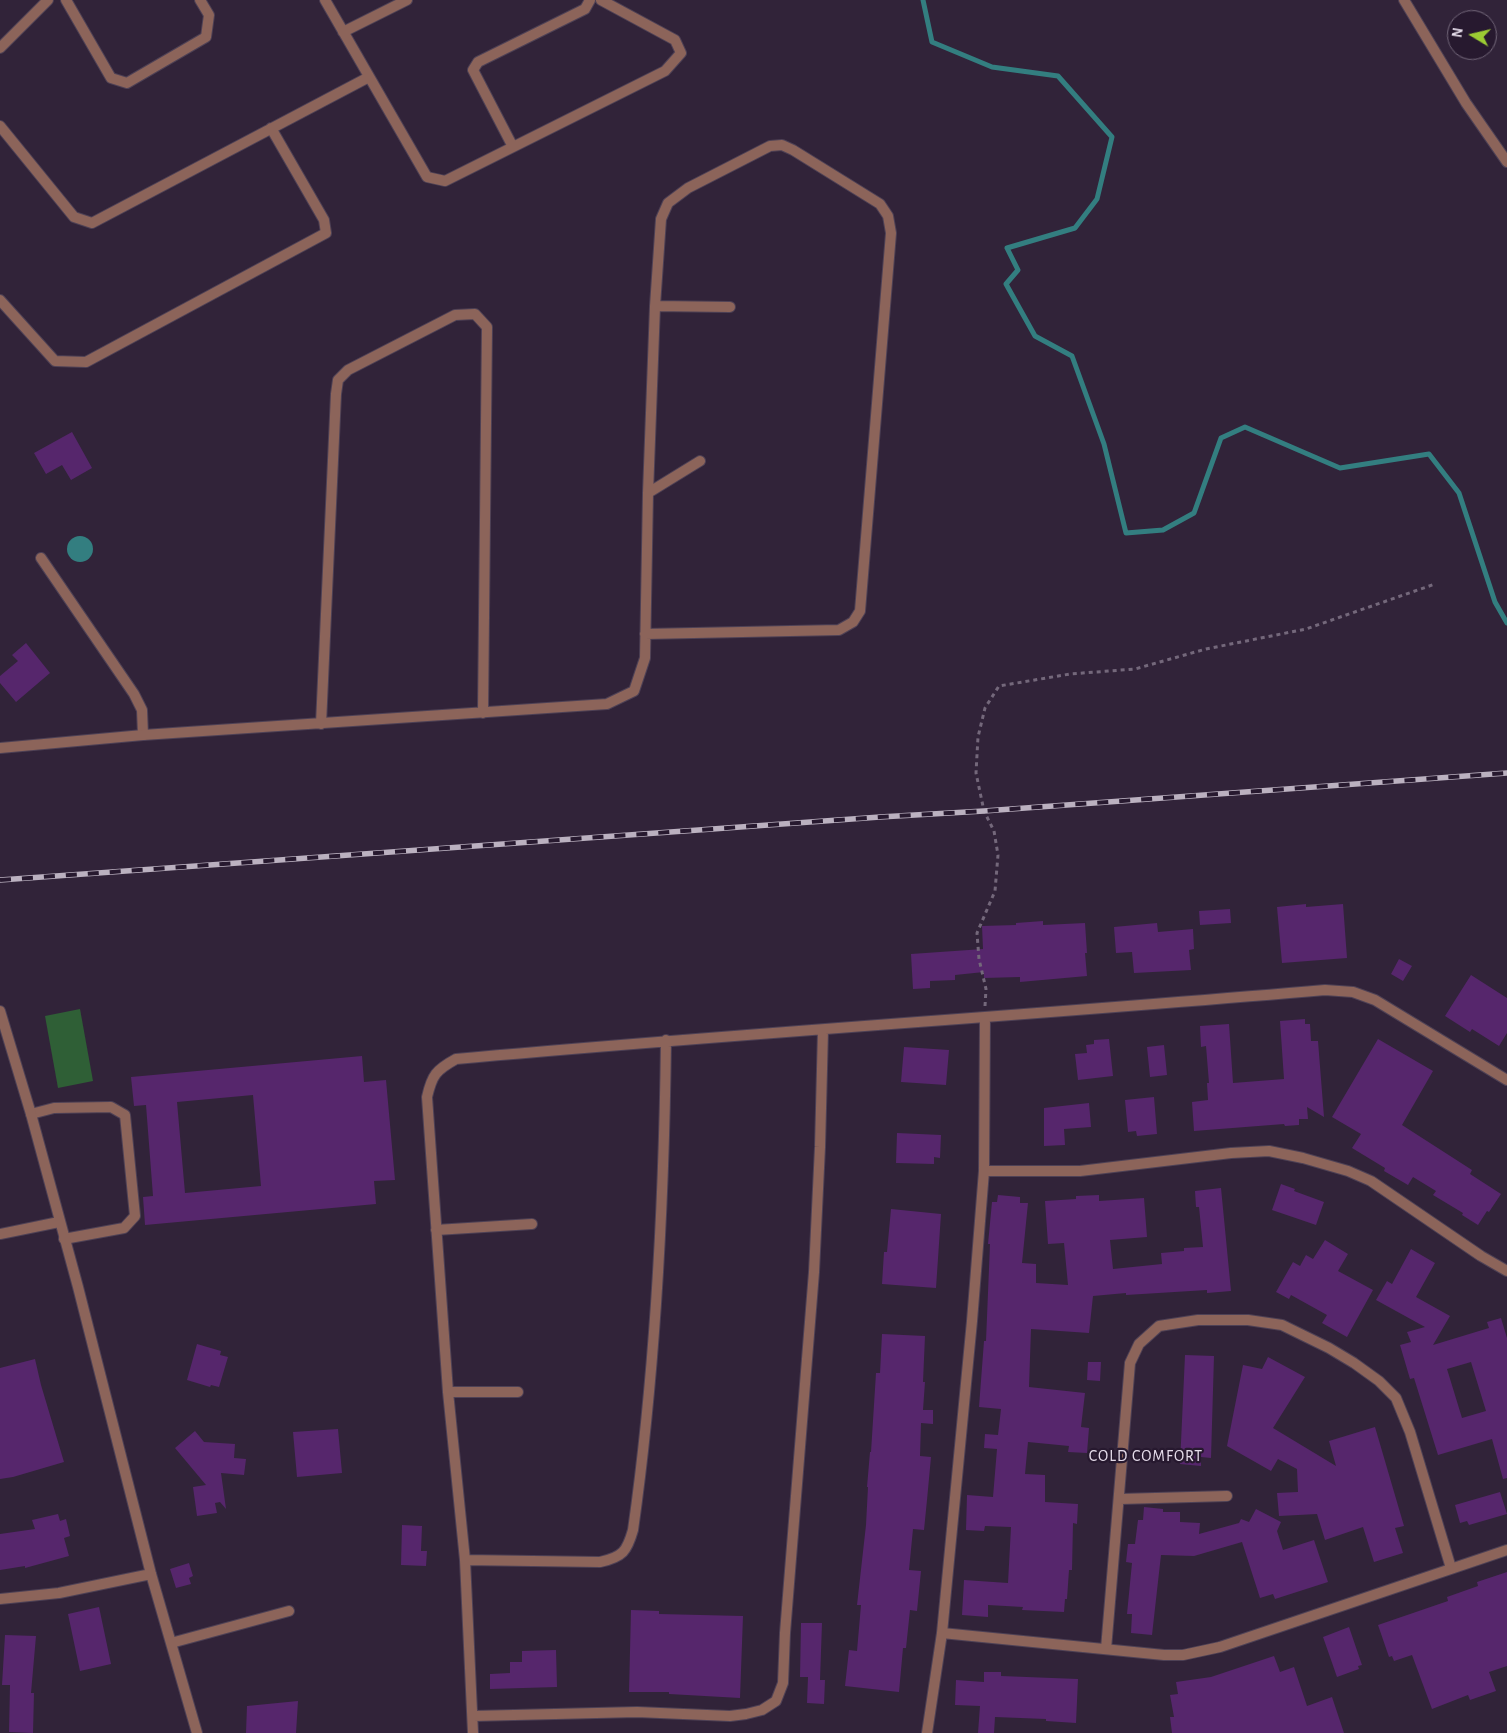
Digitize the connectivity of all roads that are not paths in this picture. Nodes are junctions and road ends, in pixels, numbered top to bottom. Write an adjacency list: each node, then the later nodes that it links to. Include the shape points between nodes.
1 (48, 0): 10 (street)
2 (66, 0): 3 (street, via 111,78 127,83 206,37 210,15)
3 (200, 0)
4 (325, 0): 9 (street)
5 (406, 0): 9 (street)
6 (590, 0): 14 (street, via 585,9 478,62 473,70)
7 (601, 0): 14 (street, via 675,40 681,53 665,71)
8 (1404, 0): 15 (street, via 1466,103)
9 (343, 32): 11 (street)
10 (0, 48)
11 (369, 77): 13 (street); 14 (street, via 427,177 445,181)
12 (0, 126): 13 (street, via 74,217 92,223)
13 (271, 128): 16 (street, via 324,220 326,233 86,362 55,361)
14 (513, 148)
15 (1507, 162)
16 (0, 300)
17 (655, 306): 18 (street); 20 (street); 22 (street, via 661,218 668,203 688,188 770,146 782,145 793,150 880,204 888,216 891,233 860,611 853,622 839,630)
18 (730, 307)
19 (700, 461): 20 (street)
20 (648, 492): 22 (street)
21 (41, 558): 25 (street, via 134,694 142,710)
22 (646, 634): 23 (street, via 645,658 634,691 607,704)
23 (483, 713): 24 (street); 24 (street, via 487,327 475,314 455,315 348,370 338,380)
24 (321, 724): 25 (street)
25 (143, 736): 26 (street)
26 (0, 748)
27 (0, 1011): 32 (street)
28 (984, 1017): 29 (street); 31 (street, via 1325,990 1354,992 1375,1000); 33 (street)
29 (823, 1030): 30 (street); 53 (street, via 814,1272 783,1683 776,1701 762,1710 730,1716 627,1712)
30 (666, 1040): 36 (street, via 456,1059 439,1068 430,1081 427,1097); 45 (street, via 665,1155 652,1356 645,1442 629,1544 615,1559 600,1562)
31 (1507, 1080)
32 (31, 1114): 34 (street); 38 (street, via 54,1108 111,1107 126,1115 135,1216 124,1228)
33 (984, 1171): 39 (street, via 1080,1171 1231,1152 1269,1151 1304,1158 1371,1181); 50 (street)
34 (59, 1222): 37 (street); 38 (street)
35 (532, 1224): 36 (street)
36 (436, 1230): 40 (street)
37 (0, 1234)
38 (64, 1239): 47 (street)
39 (1507, 1271)
40 (448, 1392): 41 (street); 45 (street)
41 (518, 1392)
42 (1227, 1496): 43 (street)
43 (1120, 1499): 46 (street, via 1130,1363 1139,1344 1159,1326 1198,1320 1248,1320 1282,1325 1354,1363 1396,1398 1410,1432); 52 (street)
44 (1507, 1550): 46 (street)
45 (466, 1560): 53 (street)
46 (1450, 1568): 52 (street, via 1202,1652 1164,1655)
47 (151, 1574): 48 (street, via 59,1594); 51 (street)
48 (0, 1599)
49 (289, 1611): 51 (street)
50 (942, 1633): 52 (street); 56 (street)
51 (171, 1643): 54 (street)
52 (1106, 1649)
53 (473, 1716): 55 (street)
54 (197, 1733)
55 (473, 1733)
56 (927, 1733)

